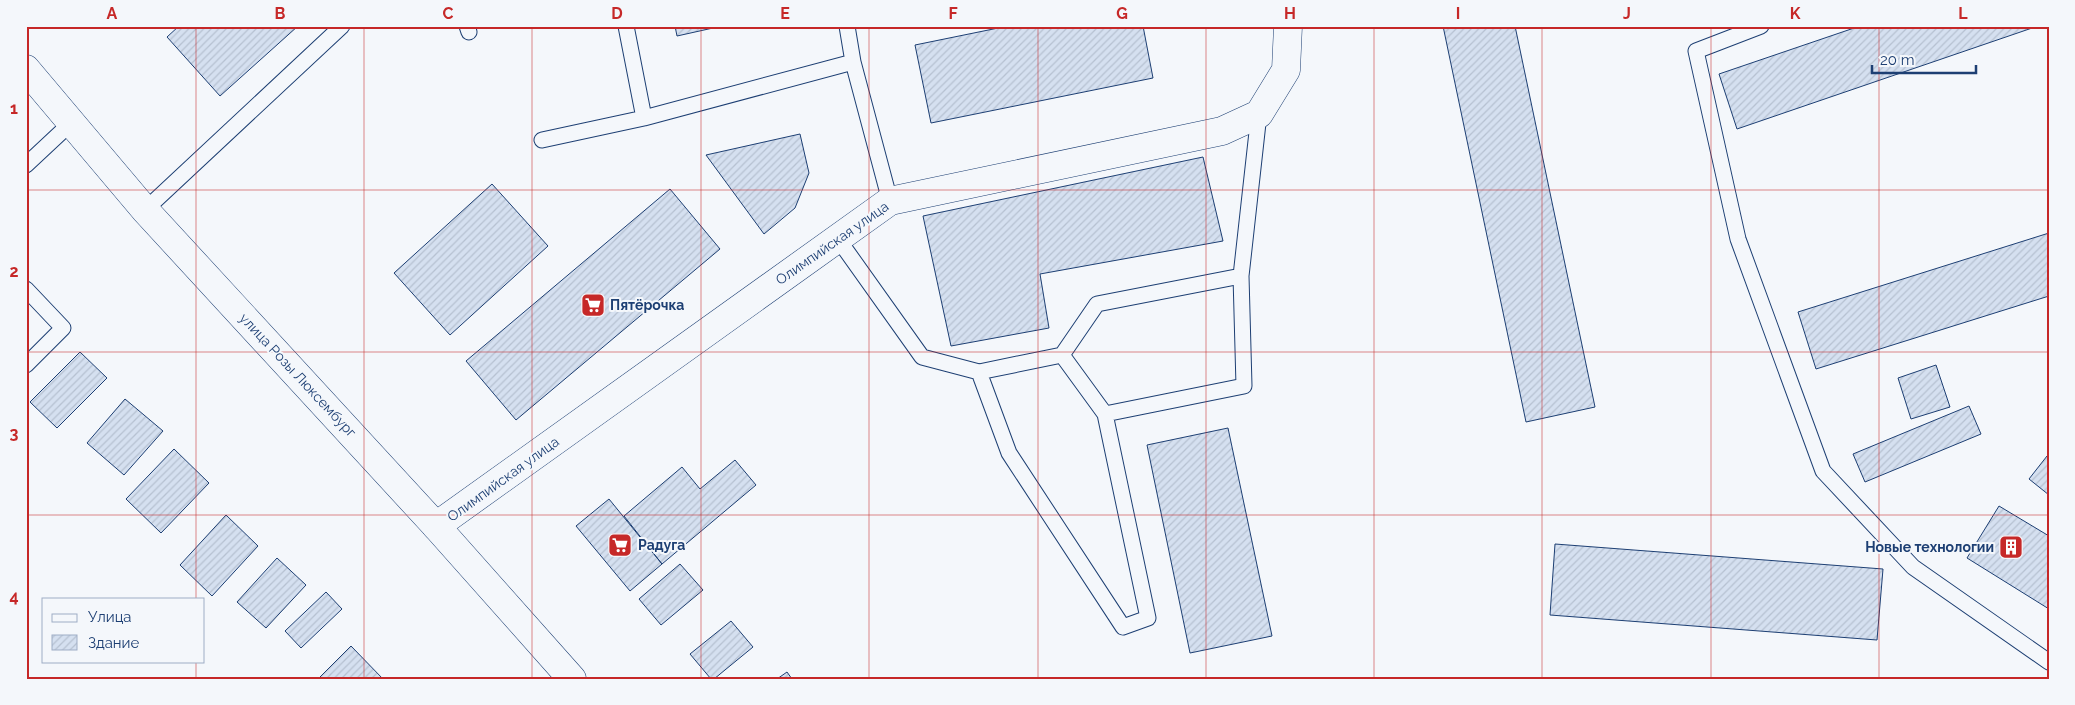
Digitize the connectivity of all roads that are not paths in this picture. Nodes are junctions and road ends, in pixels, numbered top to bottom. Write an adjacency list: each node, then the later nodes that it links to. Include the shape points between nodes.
1 (342, 26): 14 (lane)
2 (626, 26): 9 (lane)
3 (847, 26): 6 (lane)
4 (1288, 26): 8 (street, via 1286,70)
5 (1761, 26): 23 (lane, via 1696,51 1738,239 1823,471 1913,567)
6 (854, 62): 9 (lane); 13 (lane)
7 (26, 69): 10 (street, улица Розы Люксембург)
8 (1259, 114): 13 (street, Олимпийская улица, via 1222,131); 16 (lane)
9 (644, 118): 11 (lane)
10 (72, 122): 12 (lane); 14 (street, улица Розы Люксембург)
11 (542, 140)
12 (26, 165)
13 (890, 201): 15 (street, Олимпийская улица)
14 (145, 210): 22 (street, улица Розы Люксембург)
15 (838, 239): 20 (lane, via 922,356); 22 (street, Олимпийская улица)
16 (1241, 276): 18 (lane, via 1097,304); 21 (lane, via 1244,386)
17 (26, 289): 19 (lane, via 63,328)
18 (1062, 355): 20 (lane); 21 (lane)
19 (26, 365)
20 (979, 372): 21 (lane, via 1009,453 1123,627 1148,618)
21 (1104, 414)
22 (436, 526): 24 (street, улица Розы Люксембург)
23 (2049, 662)
24 (563, 675)

